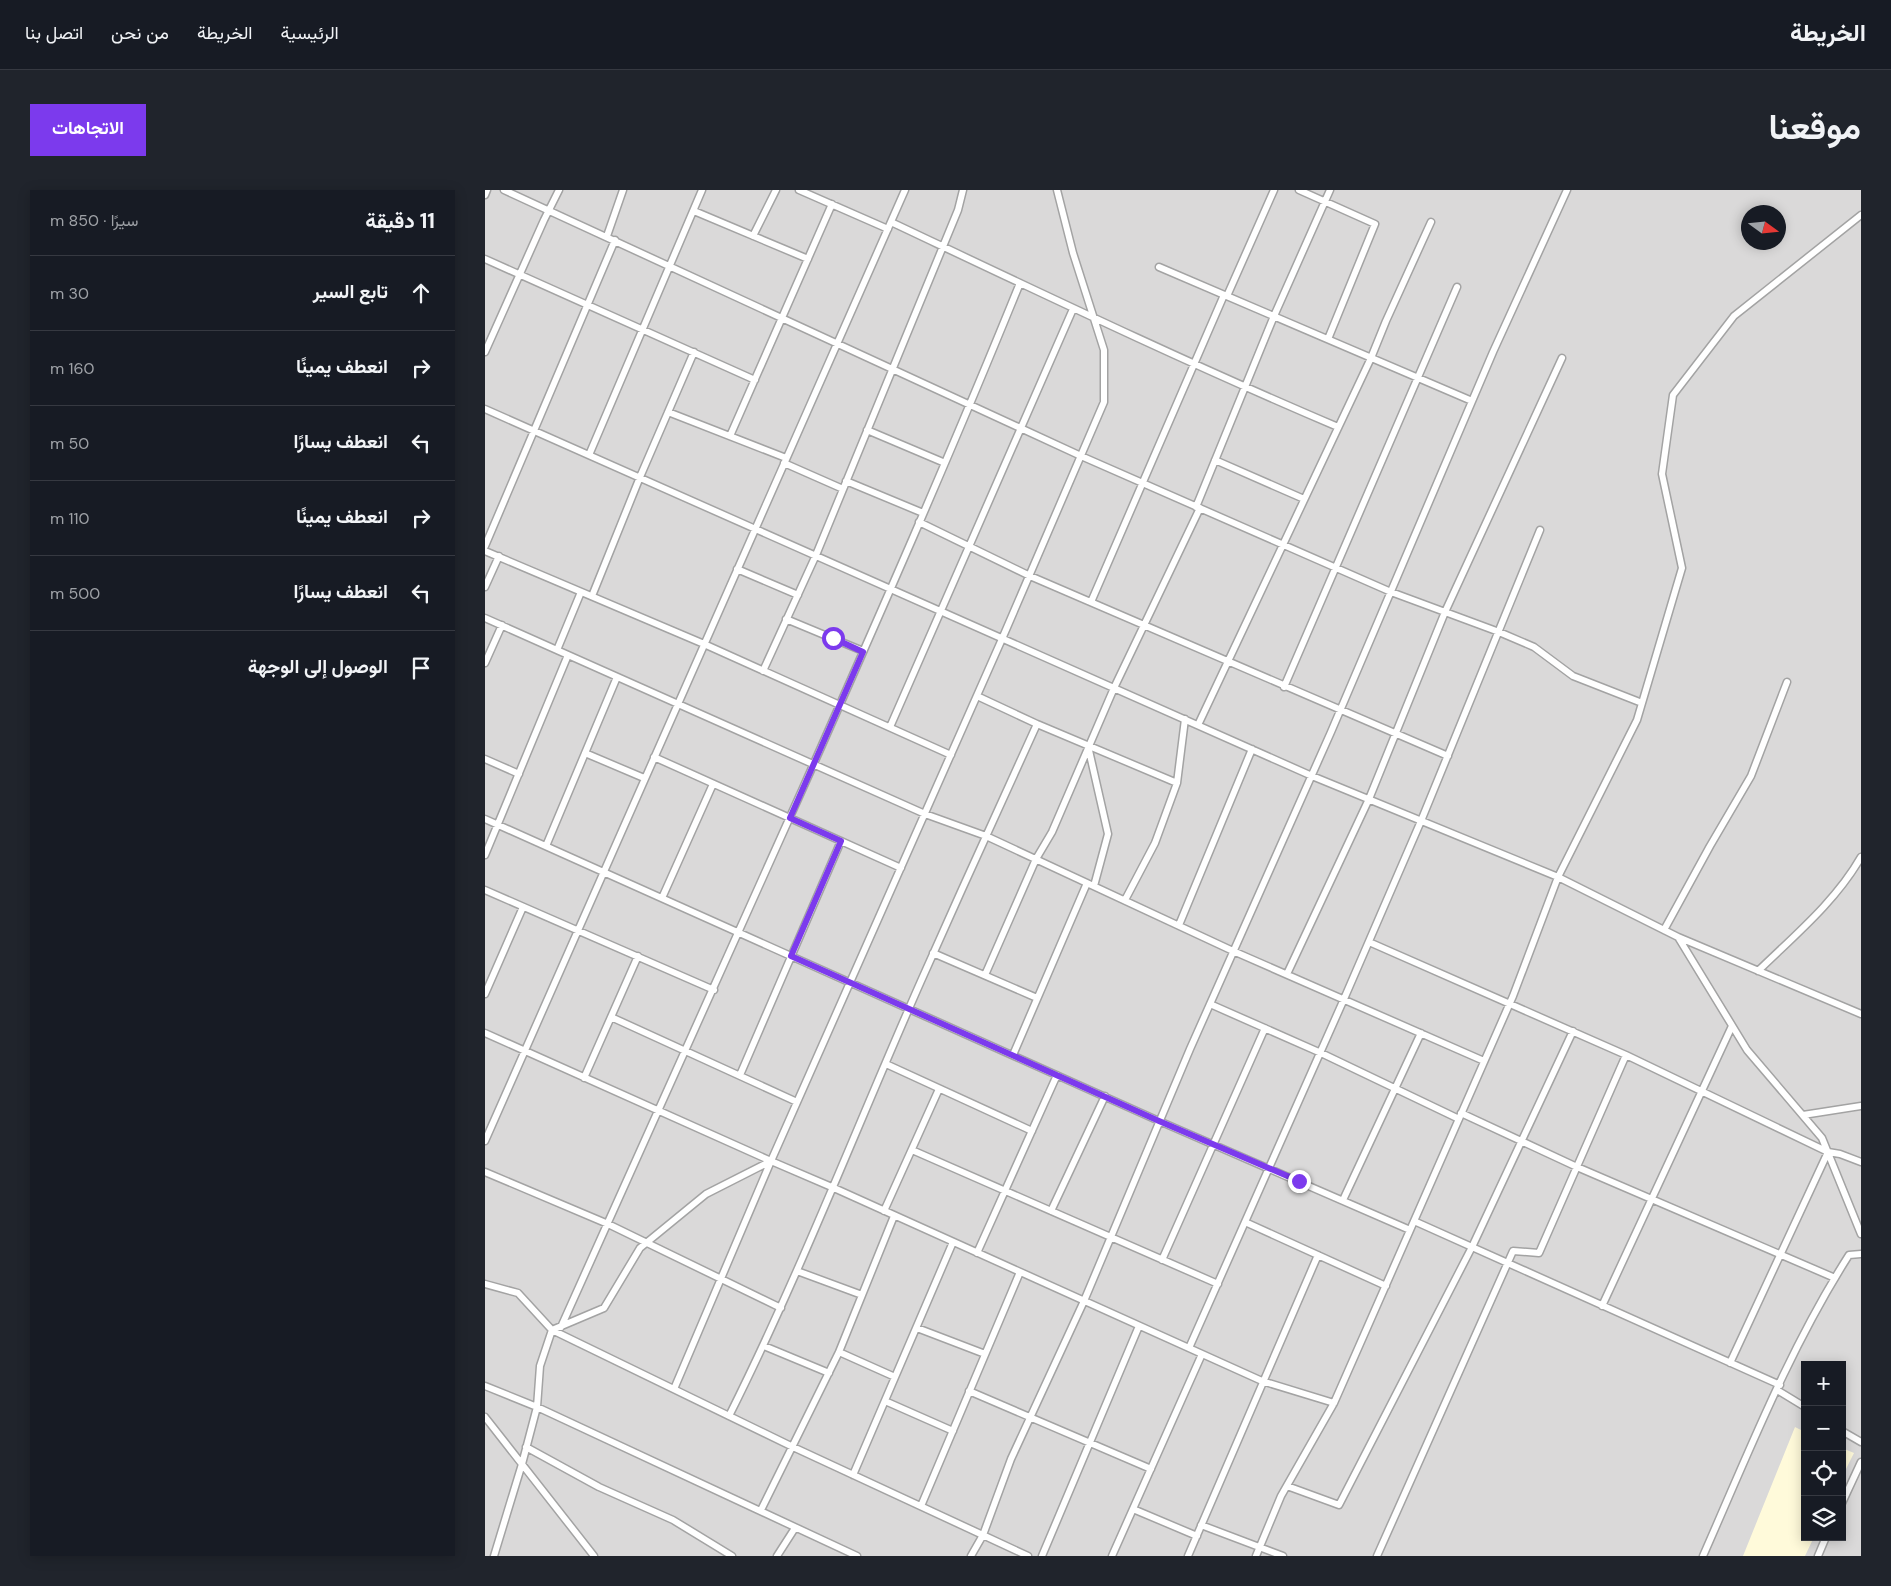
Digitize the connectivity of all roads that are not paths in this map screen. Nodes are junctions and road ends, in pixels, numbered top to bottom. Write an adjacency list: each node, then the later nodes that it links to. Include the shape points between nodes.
1 (487, 190): 15 (street)
2 (504, 190): 18 (street)
3 (559, 190): 18 (street)
4 (623, 190): 24 (street)
5 (703, 190): 19 (street)
6 (777, 190): 25 (street)
7 (799, 190): 17 (street)
8 (905, 190): 21 (street)
9 (963, 190): 27 (street, via 959,210)
10 (1057, 190): 40 (street)
11 (1274, 190): 35 (street)
12 (1299, 190): 16 (street)
13 (1330, 190): 16 (street)
14 (1567, 190): 53 (street)
15 (485, 195)
16 (1325, 202): 38 (street); 42 (street, via 1375,224)
17 (832, 204): 23 (street); 29 (street)
18 (549, 210): 24 (street); 32 (street)
19 (694, 211): 25 (street); 30 (street)
20 (1861, 215): 113 (street, via 1734,316 1673,394 1662,474 1682,568)
21 (891, 222): 23 (street); 27 (street)
22 (1431, 222): 46 (street)
23 (888, 228): 43 (street)
24 (607, 236): 26 (street)
25 (753, 236): 29 (street)
26 (615, 240): 30 (street); 36 (street)
27 (943, 246): 33 (street); 49 (street)
28 (485, 259): 32 (street)
29 (808, 259): 39 (street)
30 (671, 266): 39 (street); 41 (street)
31 (1159, 267): 35 (street)
32 (520, 274): 36 (street); 44 (street)
33 (1020, 283): 37 (street); 54 (street)
34 (1457, 287): 50 (street)
35 (1226, 295): 38 (street); 48 (street)
36 (588, 304): 41 (street); 60 (street)
37 (1073, 309): 40 (street); 58 (street)
38 (1274, 316): 42 (street); 52 (street)
39 (782, 318): 43 (street); 51 (street)
40 (1094, 319): 48 (street); 63 (street, via 1103,350 1104,402)
41 (644, 329): 45 (street); 62 (street)
42 (1328, 340): 46 (street)
43 (838, 344): 49 (street); 65 (street)
44 (485, 352)
45 (694, 352): 51 (street); 56 (street)
46 (1371, 358): 50 (street); 57 (street)
47 (1561, 358): 94 (street)
48 (1194, 364): 52 (street); 69 (street)
49 (892, 369): 54 (street); 59 (street)
50 (1417, 378): 53 (street); 83 (street)
51 (755, 380): 61 (street)
52 (1245, 388): 57 (street); 64 (street)
53 (1472, 401): 89 (street)
54 (971, 405): 58 (street); 66 (street)
55 (485, 409): 60 (street)
56 (668, 412): 61 (street); 67 (street)
57 (1338, 427): 71 (street)
58 (1020, 428): 63 (street); 79 (street)
59 (867, 430): 66 (street); 68 (street)
60 (535, 431): 62 (street); 78 (street)
61 (730, 436): 65 (street)
62 (589, 455): 67 (street)
63 (1081, 456): 69 (street); 85 (street)
64 (1215, 460): 71 (street); 72 (street)
65 (785, 461): 70 (street); 75 (street)
66 (945, 464): 73 (street)
67 (640, 477): 75 (street); 91 (street)
68 (846, 481): 70 (street); 73 (street)
69 (1142, 483): 72 (street); 92 (street)
70 (843, 489): 81 (street)
71 (1304, 499): 77 (street)
72 (1198, 507): 77 (street); 98 (street)
73 (923, 513): 74 (street)
74 (919, 522): 79 (street); 87 (street)
75 (755, 528): 81 (street); 84 (street)
76 (1540, 530): 99 (street)
77 (1282, 544): 83 (street); 105 (street)
78 (485, 546)
79 (969, 546): 85 (street); 93 (street)
80 (485, 551): 82 (street)
81 (816, 555): 87 (street); 90 (street)
82 (499, 556): 86 (street); 88 (street)
83 (1335, 567): 89 (street); 110 (street)
84 (737, 569): 90 (street); 101 (street)
85 (1030, 576): 92 (street); 100 (street)
86 (485, 587)
87 (891, 589): 93 (street); 103 (street)
88 (581, 592): 91 (street); 102 (street)
89 (1391, 592): 94 (street); 116 (street)
90 (797, 595): 96 (street)
91 (591, 596): 101 (street)
92 (1091, 602): 98 (street)
93 (941, 611): 100 (street); 120 (street)
94 (1445, 612): 99 (street); 121 (street)
95 (485, 618): 97 (street)
96 (786, 619): 103 (street); 107 (street)
97 (502, 625): 102 (street); 106 (street)
98 (1144, 626): 105 (street); 111 (street)
99 (1499, 632): 113 (street, via 1534,647 1573,676); 126 (street)
100 (1002, 638): 111 (street); 112 (street)
101 (704, 644): 107 (street); 114 (street)
102 (557, 650): 104 (street)
103 (863, 652): 115 (street)
104 (568, 655): 108 (street); 130 (street)
105 (1227, 662): 110 (street); 119 (street)
106 (485, 664)
107 (763, 670): 115 (street)
108 (617, 677): 114 (street); 124 (street)
109 (1787, 682): 158 (street, via 1751,776)
110 (1284, 687): 116 (street)
111 (1114, 688): 117 (street); 122 (street)
112 (977, 696): 118 (street); 125 (street)
113 (1642, 702): 149 (street, via 1637,720)
114 (677, 704): 127 (street); 129 (street)
115 (840, 705): 120 (street); 129 (street)
116 (1340, 711): 121 (street); 131 (street)
117 (1185, 719): 119 (street); 133 (street)
118 (1037, 724): 122 (street); 141 (street)
119 (1198, 725): 123 (street)
120 (890, 727): 125 (street)
121 (1395, 734): 126 (street); 135 (street)
122 (1088, 746): 133 (street); 146 (street, via 1052,832); 151 (street, via 1108,834)
123 (1252, 749): 131 (street); 156 (street)
124 (585, 753): 132 (street); 143 (street)
125 (951, 755): 136 (street)
126 (1447, 756): 139 (street)
127 (653, 757): 132 (street); 134 (street)
128 (485, 759): 130 (street)
129 (813, 764): 136 (street); 137 (street)
130 (519, 774): 140 (street)
131 (1312, 776): 135 (street); 162 (street)
132 (644, 778): 148 (street)
133 (1177, 783): 154 (street, via 1155,842)
134 (713, 784): 137 (street); 153 (street)
135 (1369, 799): 139 (street); 167 (street)
136 (925, 814): 141 (street); 147 (street)
137 (790, 818): 142 (street); 159 (street)
138 (485, 819): 140 (street)
139 (1421, 821): 149 (street); 161 (street)
140 (499, 825): 143 (street); 144 (street)
141 (986, 836): 146 (street); 163 (street)
142 (841, 841): 147 (street); 165 (street)
143 (546, 846): 148 (street)
144 (485, 855)
145 (1861, 857): 166 (street, via 1851,874 1816,915)
146 (1036, 859): 150 (street); 168 (street)
147 (901, 868): 169 (street)
148 (603, 871): 153 (street); 157 (street)
149 (1558, 877): 158 (street); 174 (street)
150 (1087, 883): 151 (street); 172 (street)
151 (1094, 886): 154 (street)
152 (485, 890): 155 (street)
153 (662, 898): 159 (street)
154 (1125, 900): 156 (street)
155 (523, 907): 157 (street); 171 (street)
156 (1179, 925): 162 (street)
157 (577, 930): 164 (street); 184 (street)
158 (1665, 930): 160 (street)
159 (739, 932): 165 (street); 170 (street)
160 (1678, 937): 166 (street); 179 (street)
161 (1369, 942): 173 (street); 174 (street)
162 (1233, 951): 167 (street); 175 (street)
163 (933, 953): 168 (street); 176 (street)
164 (638, 956): 170 (street); 178 (street)
165 (791, 956): 169 (street); 192 (street)
166 (1758, 971): 177 (street)
167 (1287, 974): 173 (street)
168 (985, 976): 172 (street)
169 (850, 982): 176 (street); 198 (street)
170 (713, 990): 185 (street)
171 (485, 994)
172 (1037, 998): 187 (street)
173 (1344, 999): 182 (street); 186 (street)
174 (1510, 1003): 181 (street); 189 (street)
175 (1210, 1004): 180 (street); 203 (street)
176 (909, 1008): 187 (street); 190 (street)
177 (1861, 1014)
178 (611, 1017): 185 (street); 193 (street)
179 (1732, 1026): 196 (street); 201 (street, via 1747,1050)
180 (1265, 1028): 186 (street); 207 (street)
181 (1573, 1031): 188 (street); 206 (street)
182 (1421, 1033): 189 (street); 195 (street)
183 (485, 1034): 184 (street)
184 (524, 1051): 193 (street); 205 (street)
185 (687, 1051): 192 (street); 200 (street)
186 (1321, 1053): 195 (street); 213 (street)
187 (1013, 1055): 191 (street)
188 (1626, 1056): 196 (street); 212 (street)
189 (1484, 1061): 202 (street)
190 (886, 1064): 194 (street); 215 (street)
191 (1057, 1075): 197 (street); 204 (street)
192 (740, 1076): 198 (street)
193 (584, 1078): 200 (street)
194 (939, 1089): 204 (street); 208 (street)
195 (1395, 1089): 202 (street); 218 (street)
196 (1701, 1091): 209 (street); 217 (street)
197 (1105, 1096): 203 (street); 220 (street)
198 (797, 1102): 210 (street)
199 (1861, 1106): 201 (street)
200 (660, 1112): 210 (street); 224 (street)
201 (1803, 1115): 209 (street, via 1822,1138)
202 (1460, 1116): 206 (street); 222 (street)
203 (1159, 1121): 207 (street); 227 (street)
204 (1031, 1132): 216 (street)
205 (485, 1141)
206 (1521, 1141): 212 (street); 230 (street)
207 (1213, 1144): 213 (street); 235 (street)
208 (912, 1150): 216 (street); 219 (street)
209 (1828, 1152): 211 (street); 226 (street); 232 (street)
210 (771, 1162): 215 (street); 229 (street, via 706,1194); 240 (street)
211 (1861, 1162)
212 (1577, 1167): 217 (street); 236 (street, via 1539,1252 1513,1251)
213 (1269, 1168): 218 (street); 223 (street)
214 (485, 1172): 224 (street)
215 (834, 1188): 219 (street); 237 (street)
216 (1005, 1191): 220 (street); 231 (street)
217 (1651, 1199): 232 (street); 246 (street)
218 (1343, 1200): 225 (street)
219 (884, 1211): 221 (street)
220 (1051, 1211): 227 (street)
221 (894, 1216): 228 (street); 244 (street)
222 (1414, 1221): 225 (street); 230 (street)
223 (1245, 1222): 234 (street); 242 (street)
224 (608, 1224): 229 (street); 248 (street)
225 (1410, 1230): 243 (street)
226 (1861, 1234)
227 (1110, 1237): 235 (street); 245 (street)
228 (953, 1242): 231 (street); 250 (street)
229 (646, 1243): 240 (street); 248 (street, via 605,1308)
230 (1472, 1248): 236 (street); 282 (street, via 1339,1505)
231 (977, 1253): 238 (street)
232 (1781, 1254): 239 (street); 257 (street)
233 (1861, 1254): 239 (street, via 1849,1255)
234 (1318, 1255): 243 (street); 260 (street)
235 (1162, 1260): 242 (street)
236 (1507, 1264): 246 (street); 305 (street)
237 (797, 1270): 244 (street); 247 (street)
238 (1020, 1272): 245 (street); 255 (street)
239 (1835, 1278): 262 (street, via 1821,1299)
240 (721, 1279): 247 (street); 263 (street)
241 (485, 1284): 251 (street, via 518,1293)
242 (1218, 1284): 253 (street)
243 (1386, 1286): 266 (street)
244 (862, 1295): 254 (street)
245 (1084, 1301): 249 (street); 271 (street)
246 (1602, 1306): 257 (street)
247 (781, 1308): 252 (street)
248 (561, 1326): 251 (street)
249 (1139, 1326): 253 (street); 275 (street)
250 (917, 1328): 255 (street); 259 (street)
251 (552, 1330): 263 (street); 268 (street, via 540,1366)
252 (764, 1346): 258 (street); 269 (street)
253 (1189, 1348): 256 (street)
254 (839, 1352): 258 (street); 259 (street)
255 (985, 1354): 264 (street)
256 (1202, 1354): 260 (street); 280 (street)
257 (1730, 1363): 262 (street)
258 (829, 1373): 277 (street)
259 (895, 1377): 265 (street)
260 (1262, 1381): 266 (street); 287 (street)
261 (485, 1386): 268 (street)
262 (1778, 1387): 267 (street); 306 (street)
263 (674, 1389): 269 (street)
264 (969, 1392): 271 (street); 272 (street)
265 (885, 1401): 272 (street); 281 (street)
266 (1334, 1403): 282 (street)
267 (1804, 1406)
268 (537, 1407): 276 (street); 286 (street)
269 (729, 1416): 277 (street)
270 (485, 1417): 279 (street)
271 (1030, 1417): 275 (street); 289 (street)
272 (953, 1431): 284 (street)
273 (1846, 1433): 274 (street)
274 (1861, 1442)
275 (1090, 1443): 280 (street); 300 (street)
276 (526, 1447): 279 (street); 295 (street, via 599,1487 673,1520)
277 (793, 1447): 281 (street); 286 (street)
278 (1861, 1462): 283 (street)
279 (522, 1464): 293 (street); 294 (street)
280 (1151, 1469): 285 (street)
281 (853, 1475): 284 (street)
282 (1287, 1486): 292 (street)
283 (1845, 1496)
284 (921, 1506): 289 (street)
285 (1133, 1509): 290 (street); 301 (street)
286 (761, 1510): 288 (street)
287 (1201, 1525): 290 (street); 292 (street)
288 (795, 1528): 296 (street); 297 (street)
289 (983, 1536): 298 (street); 299 (street)
290 (1197, 1536): 302 (street)
291 (1824, 1541): 307 (street)
292 (1260, 1546): 303 (street); 304 (street)
293 (494, 1556)
294 (594, 1556)
295 (732, 1556)
296 (777, 1556)
297 (857, 1556)
298 (971, 1556)
299 (1027, 1556)
300 (1042, 1556)
301 (1112, 1556)
302 (1188, 1556)
303 (1256, 1556)
304 (1283, 1556)
305 (1377, 1556)
306 (1703, 1556)
307 (1818, 1556)

